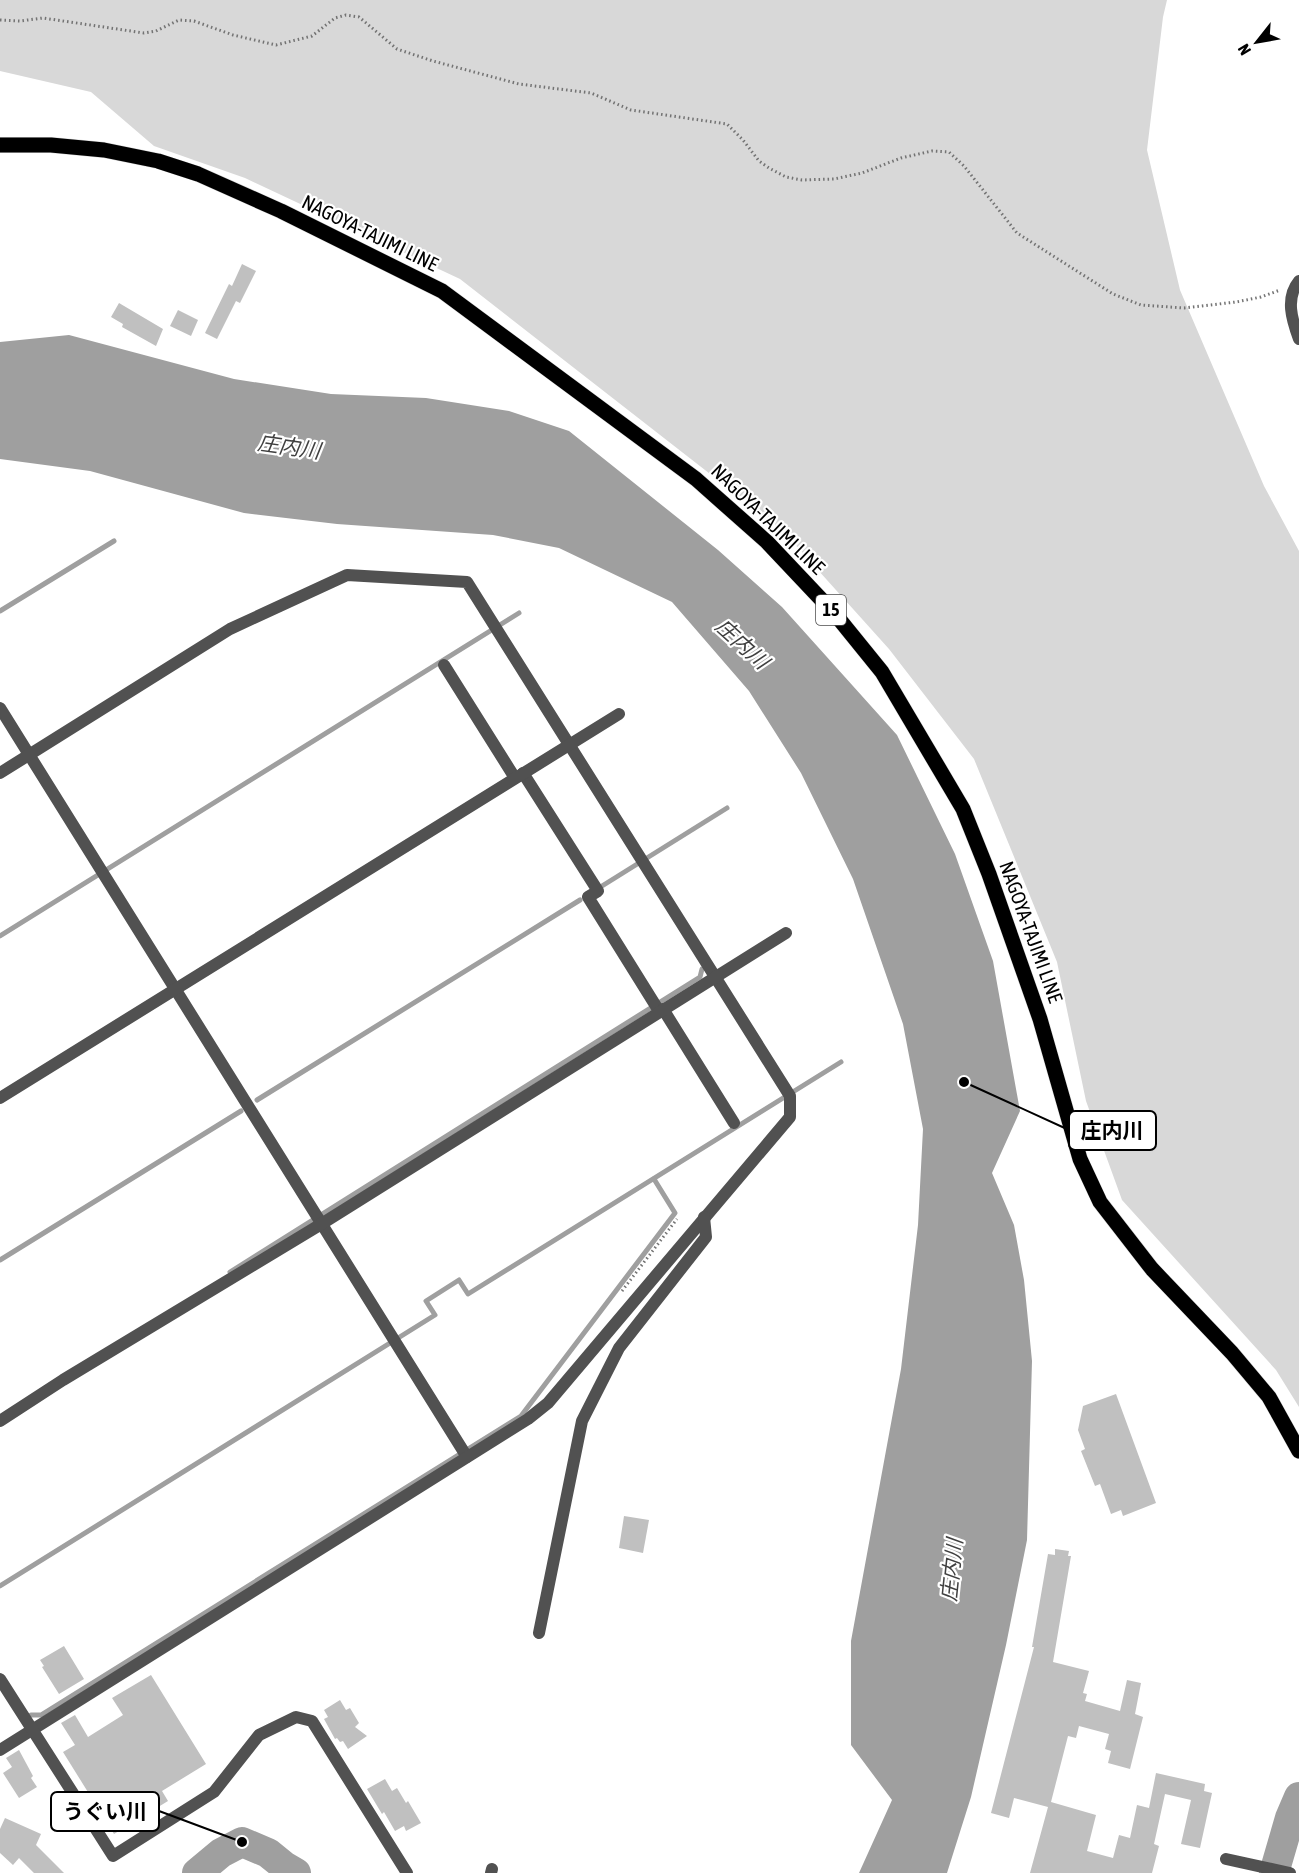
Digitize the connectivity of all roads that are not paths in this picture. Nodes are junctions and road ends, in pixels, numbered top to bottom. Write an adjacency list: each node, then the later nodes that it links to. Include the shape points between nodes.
1 (0, 146): 20 (main road, NAGOYA-TAJIMI LINE / 15, via 104,150 198,174 442,291 696,479 767,542 835,614 882,672 963,809 1040,1018 1080,1159 1100,1202 1152,1269 1269,1397)
2 (1296, 284): 3 (street, via 1291,315)
3 (1299, 339)
4 (444, 665): 10 (street)
5 (0, 708): 8 (street)
6 (619, 714): 7 (street)
7 (570, 744): 8 (street, via 467,582 347,575 230,629); 10 (street); 12 (street)
8 (29, 755): 9 (street); 13 (street)
9 (0, 773)
10 (519, 776): 13 (street); 14 (street, via 598,891 588,897)
11 (786, 933): 12 (street)
12 (714, 976): 14 (street); 17 (street, via 790,1096 790,1117)
13 (175, 989): 15 (street); 18 (street)
14 (661, 1010): 16 (street); 18 (street)
15 (0, 1098)
16 (734, 1123)
17 (704, 1217): 21 (street, via 548,1403); 22 (street, via 706,1237 619,1348 582,1421)
18 (323, 1223): 19 (street); 21 (street)
19 (0, 1421)
20 (1299, 1450)
21 (467, 1457): 24 (street)
22 (539, 1633)
23 (0, 1679): 24 (street)
24 (32, 1730): 25 (street); 27 (street, via 113,1856 214,1792 259,1735 296,1717 312,1721)
25 (0, 1750)
26 (1226, 1859): 28 (street)
27 (407, 1873)
28 (1290, 1873)

